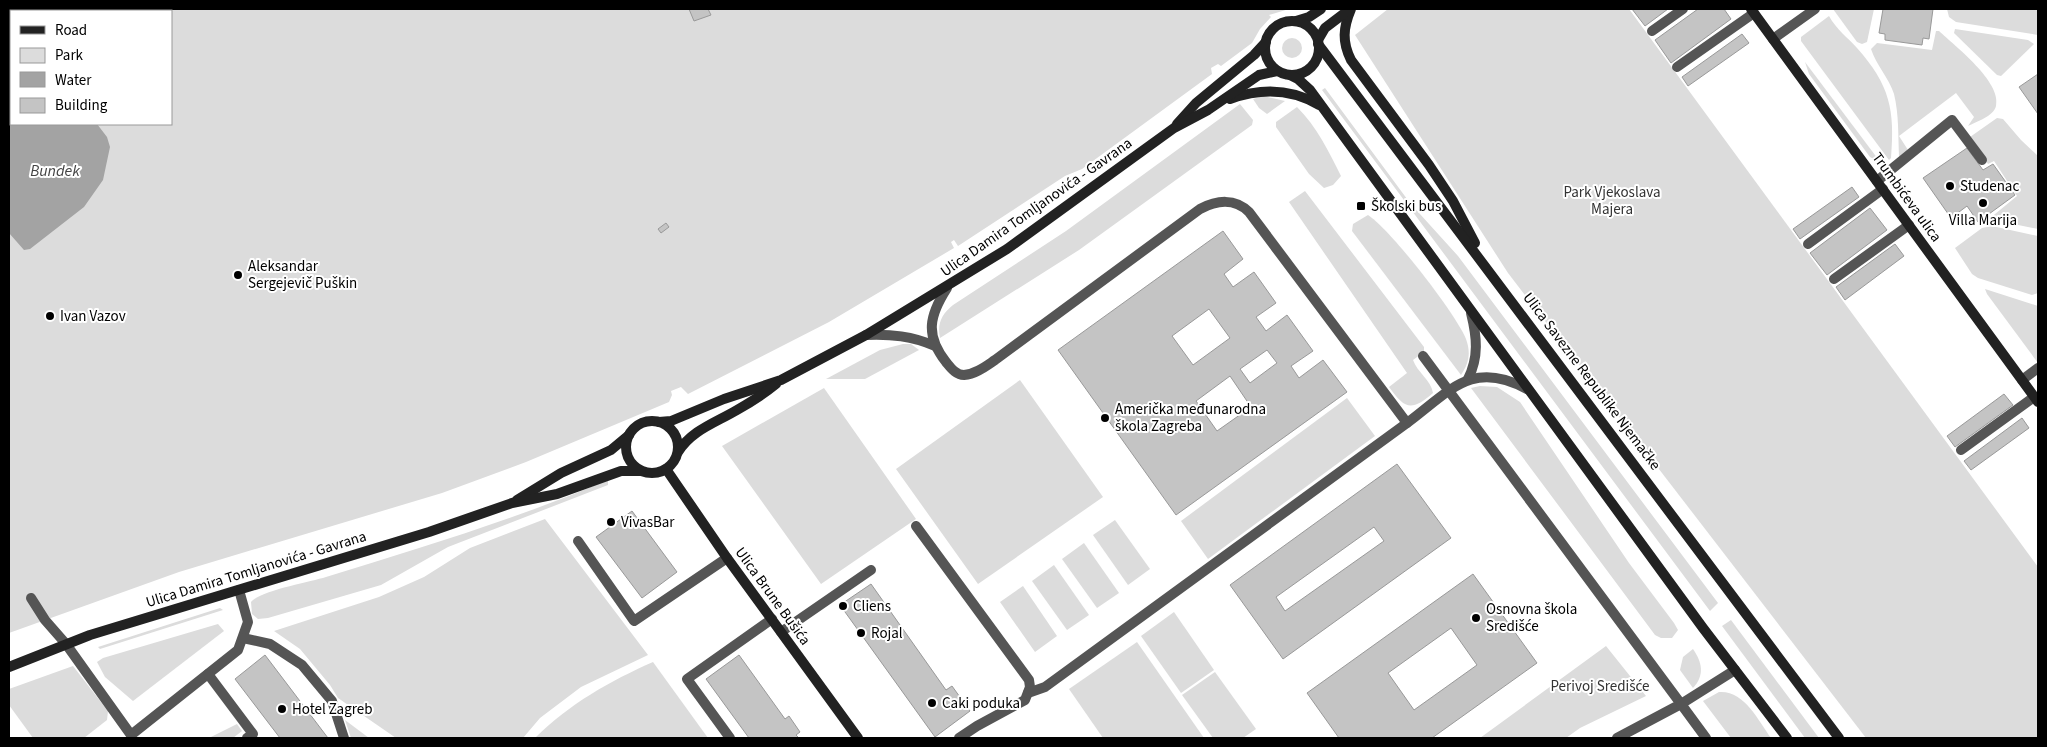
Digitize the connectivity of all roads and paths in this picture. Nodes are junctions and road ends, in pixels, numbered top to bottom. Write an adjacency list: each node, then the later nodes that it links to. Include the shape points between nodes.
1 (1321, 9): 6 (street)
2 (1350, 9): 10 (street, via 1325,28); 21 (street, via 1343,40 1351,60 1437,176)
3 (1683, 9): 7 (street)
4 (1815, 9): 8 (street)
5 (1753, 11): 8 (street, Trumbićeva ulica); 11 (street)
6 (1296, 22): 9 (street, via 1273,28); 10 (street, via 1307,26)
7 (1652, 31)
8 (1773, 39): 18 (street, Trumbićeva ulica)
9 (1266, 42): 12 (street, via 1268,60); 16 (street, Ulica Damira Tomljanovića - Gavrana, via 1254,56 1196,103)
10 (1318, 42): 13 (street, via 1312,66); 21 (street, Ulica Savezne Republike Njemačke)
11 (1676, 67)
12 (1278, 71): 13 (street); 14 (street, Ulica Damira Tomljanovića - Gavrana, via 1259,76)
13 (1290, 75): 15 (street, via 1304,84)
14 (1219, 102): 15 (street, via 1274,90 1301,96); 16 (street, Ulica Damira Tomljanovića - Gavrana)
15 (1322, 108): 24 (street)
16 (1174, 128): 23 (street, Ulica Damira Tomljanovića - Gavrana, via 1029,234)
17 (1982, 160): 18 (street, via 1952,120)
18 (1880, 185): 19 (street, Trumbićeva ulica); 20 (street)
19 (1909, 225): 22 (street); 31 (street, Trumbićeva ulica)
20 (1808, 244)
21 (1490, 271): 67 (street, Ulica Savezne Republike Njemačke)
22 (1834, 279)
23 (947, 288): 25 (street, Ulica Damira Tomljanovića - Gavrana); 26 (street, via 932,317)
24 (1471, 313): 29 (street, via 1476,357); 32 (street)
25 (866, 335): 26 (street, via 903,336); 30 (street, Ulica Damira Tomljanovića - Gavrana)
26 (935, 346): 36 (street, via 953,370 962,375 981,369 1189,217 1208,205 1224,202 1242,205 1250,212)
27 (1423, 356): 33 (street)
28 (2038, 368): 31 (street)
29 (1468, 379): 32 (street, via 1490,376); 33 (street)
30 (781, 380): 35 (street, Ulica Damira Tomljanovića - Gavrana, via 724,398 671,421); 39 (street, Ulica Damira Tomljanovića - Gavrana, via 750,403 699,430 683,443)
31 (2022, 380): 34 (street, Trumbićeva ulica)
32 (1527, 389): 54 (street)
33 (1449, 392): 36 (street); 57 (street)
34 (2036, 399): 38 (street)
35 (659, 422): 37 (street, Ulica Damira Tomljanovića - Gavrana, via 639,424); 39 (street, via 672,430)
36 (1406, 423): 56 (street, via 1045,687)
37 (629, 434): 41 (street, via 626,442 629,459); 42 (street, Ulica Damira Tomljanovića - Gavrana, via 611,450 561,473)
38 (1961, 450)
39 (678, 452): 40 (street, Ulica Damira Tomljanovića - Gavrana)
40 (666, 469): 41 (street, Ulica Damira Tomljanovića - Gavrana, via 649,473); 45 (street, Ulica Brune Bušića)
41 (641, 470): 42 (street, Ulica Damira Tomljanovića - Gavrana, via 621,471 557,494)
42 (512, 503): 47 (street, Ulica Damira Tomljanovića - Gavrana)
43 (916, 526): 56 (street, via 1029,680)
44 (578, 541): 45 (street, via 634,621)
45 (727, 558): 49 (street, Ulica Brune Bušića)
46 (871, 570): 50 (street)
47 (239, 590): 51 (street, via 248,622); 52 (street, Ulica Damira Tomljanovića - Gavrana)
48 (31, 598): 52 (street)
49 (772, 619): 50 (street, Ulica Brune Bušića); 61 (street, via 687,679)
50 (781, 632): 62 (street, Ulica Brune Bušića)
51 (243, 638): 55 (street, via 238,650); 60 (street, via 270,644 302,665 332,701)
52 (66, 644): 53 (street, Ulica Damira Tomljanovića - Gavrana); 58 (street)
53 (9, 667)
54 (1735, 670): 57 (street); 66 (street)
55 (208, 674): 58 (street); 59 (street, via 253,734)
56 (1028, 693): 63 (street, via 1018,706)
57 (1681, 704): 64 (street); 65 (street)
58 (132, 737)
59 (247, 738)
60 (344, 738)
61 (730, 738)
62 (858, 738)
63 (960, 738)
64 (1617, 738)
65 (1706, 738)
66 (1787, 738)
67 (1839, 738)

